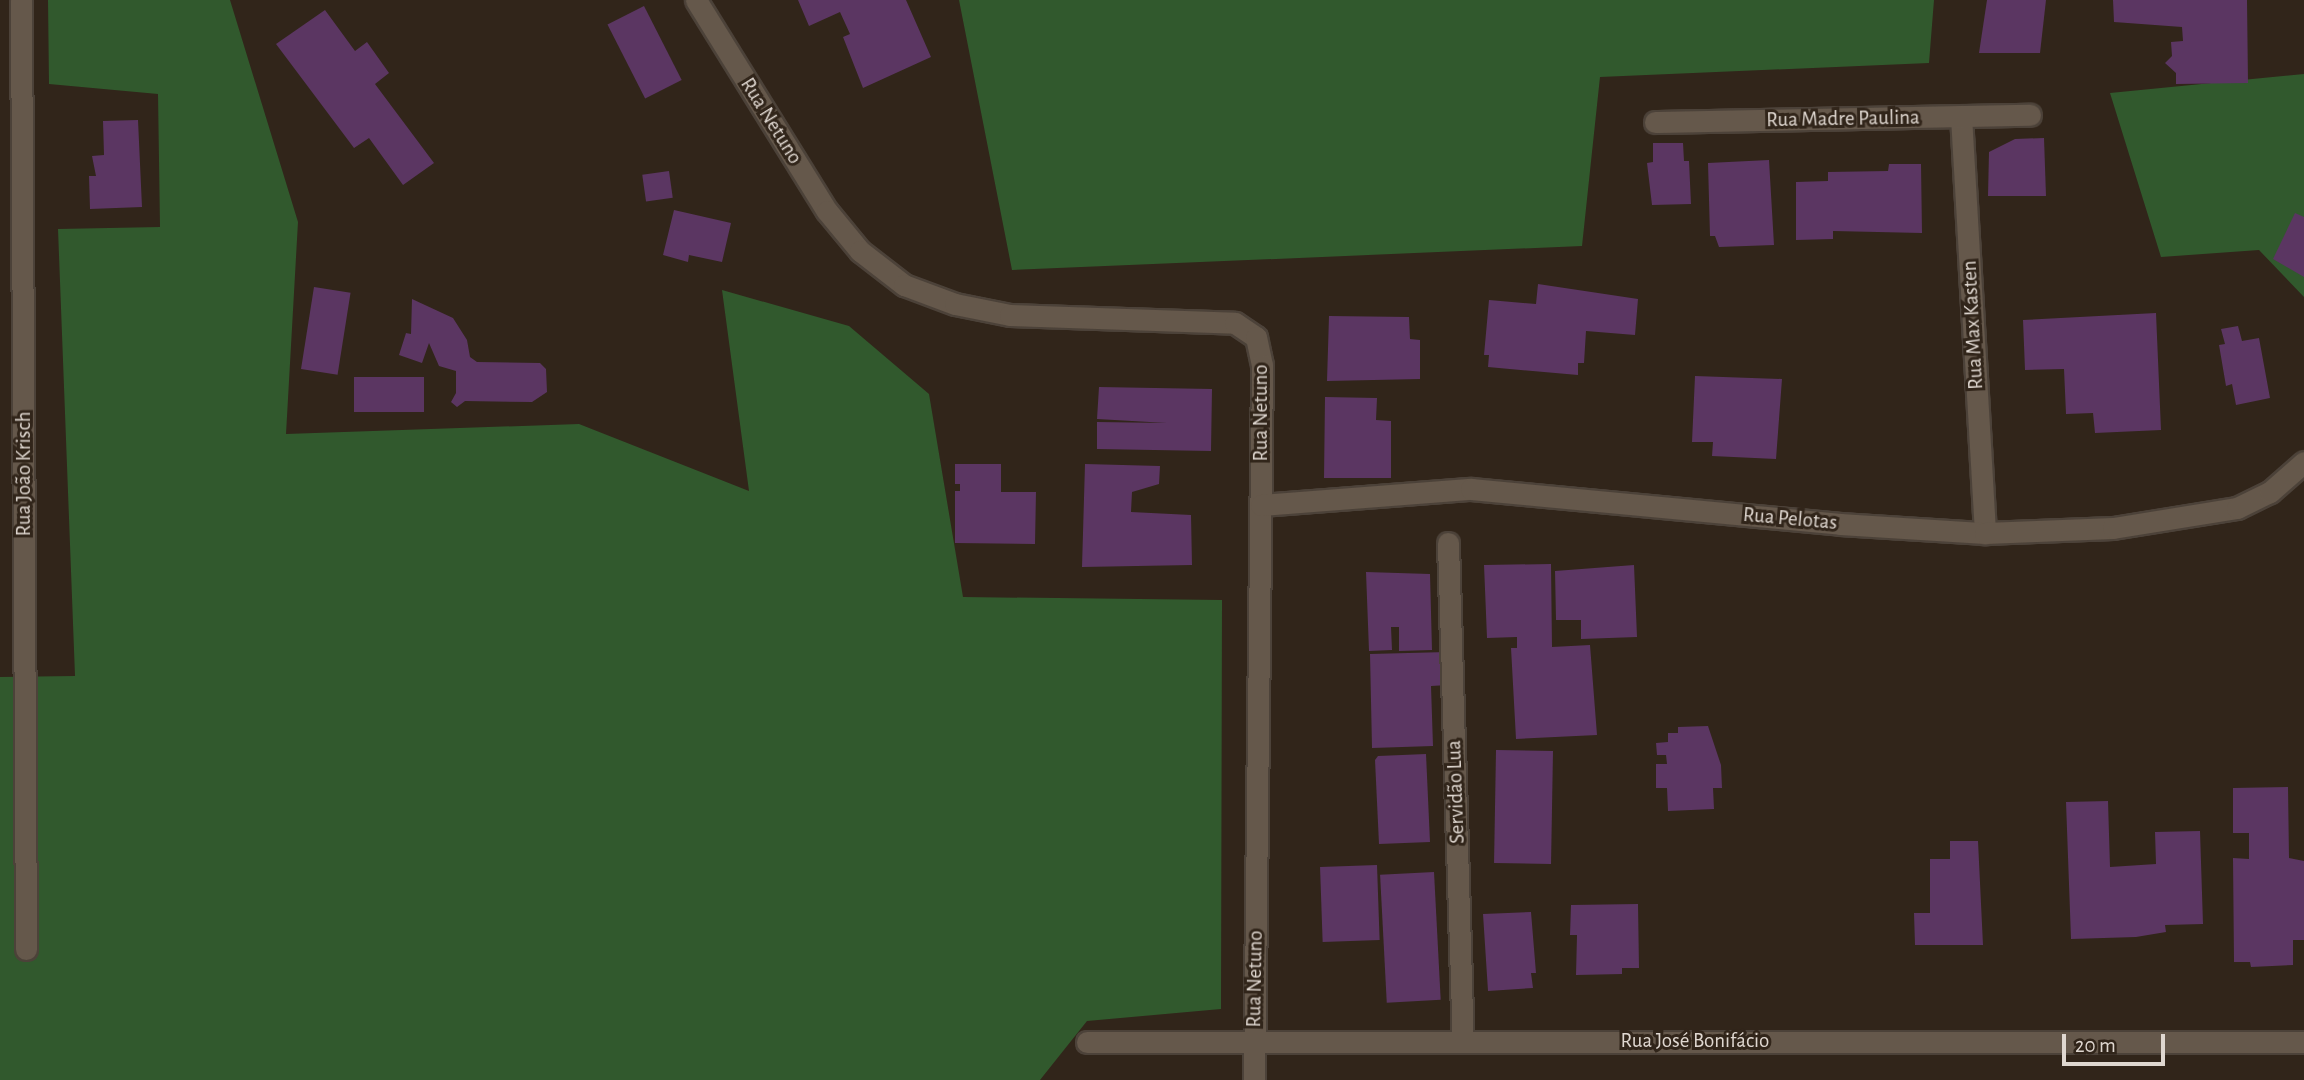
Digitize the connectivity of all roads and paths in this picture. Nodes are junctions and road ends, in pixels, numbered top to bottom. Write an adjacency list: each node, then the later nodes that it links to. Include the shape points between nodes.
1 (21, 0): 10 (street, Rua João Krisch)
2 (696, 0): 7 (street, Rua Netuno, via 827,211 860,251 904,285 955,304 1010,315 1246,327 1256,337 1262,365)
3 (2030, 115): 4 (street, Rua Madre Paulina)
4 (1961, 116): 5 (street, Rua Madre Paulina); 8 (street, Rua Max Kasten)
5 (1655, 122)
6 (2304, 462): 8 (street, Rua Pelotas, via 2270,492 2237,508 2170,522)
7 (1261, 505): 8 (street, Rua Pelotas, via 1424,490 1494,490 1840,524); 12 (street, Rua Netuno)
8 (1985, 533)
9 (1448, 543): 11 (street, Servidão Lua)
10 (26, 949)
11 (1464, 1040): 12 (street, Rua José Bonifácio); 14 (street, Rua José Bonifácio)
12 (1254, 1041): 13 (street, Rua José Bonifácio); 15 (street, Rua Netuno)
13 (1087, 1042)
14 (2304, 1042)
15 (1254, 1080)

